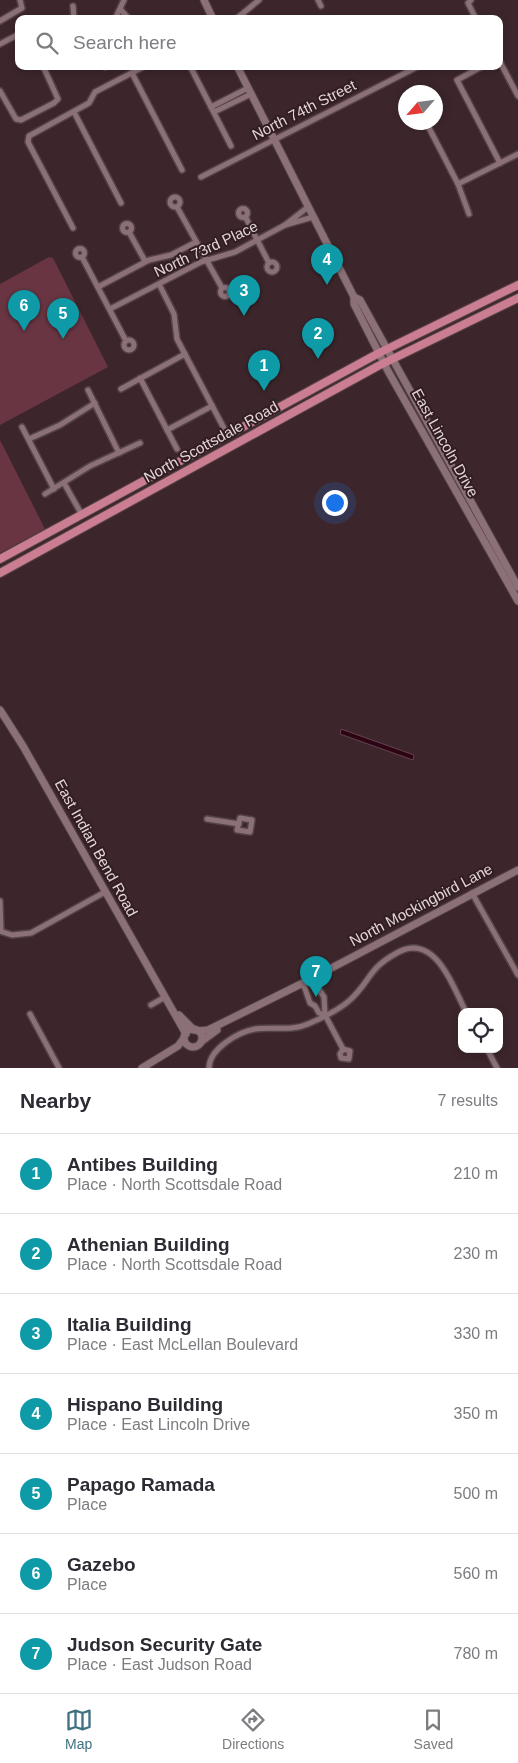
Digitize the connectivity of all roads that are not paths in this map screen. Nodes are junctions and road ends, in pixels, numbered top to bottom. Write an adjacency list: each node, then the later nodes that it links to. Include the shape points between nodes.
1 (20, 0): 16 (street, via 22,8)
2 (124, 0): 9 (street)
3 (204, 0): 13 (street)
4 (259, 0): 14 (street)
5 (318, 0): 8 (street)
6 (471, 0): 15 (street, via 468,3)
7 (73, 6): 10 (street)
8 (321, 6)
9 (120, 10): 11 (street); 12 (street)
10 (74, 15)
11 (117, 15)
12 (125, 15)
13 (211, 15)
14 (241, 15)
15 (474, 15)
16 (0, 21)
17 (15, 36): 18 (street)
18 (0, 44)
19 (503, 68): 29 (street)
20 (45, 70): 27 (street, via 58,99 21,120 16,119)
21 (138, 70): 26 (street)
22 (192, 70): 30 (street)
23 (239, 70): 28 (street, East Lincoln Drive)
24 (411, 70): 33 (street, North 74th Street)
25 (476, 70): 36 (street, via 457,80)
26 (132, 73): 31 (street, via 95,92 89,104); 37 (street)
27 (0, 91)
28 (249, 91): 30 (street); 33 (street, East Lincoln Drive)
29 (518, 96)
30 (213, 110): 34 (street)
31 (74, 112): 40 (street); 47 (street, via 29,136 28,142)
32 (430, 130): 39 (street)
33 (274, 139): 38 (street, North 74th Street); 42 (street, East Lincoln Drive)
34 (231, 146)
35 (518, 154): 36 (street)
36 (500, 163): 39 (street)
37 (182, 170)
38 (201, 177)
39 (458, 184): 43 (street)
40 (121, 203)
41 (177, 207): 50 (street)
42 (308, 207): 44 (street, East Lincoln Drive); 46 (street, North 73rd Place)
43 (469, 214)
44 (313, 216): 46 (street, North 73rd Place); 62 (street, East Lincoln Drive, via 354,297 360,300)
45 (246, 218): 49 (street)
46 (285, 225): 49 (street, North 73rd Place)
47 (72, 228)
48 (129, 232): 53 (street)
49 (257, 240): 52 (street, North 73rd Place, via 235,252); 54 (street)
50 (196, 242): 52 (street); 53 (street, via 171,255)
51 (82, 257): 57 (street)
52 (206, 260): 55 (street, North 73rd Place); 58 (street)
53 (145, 261): 57 (street)
54 (269, 263)
55 (159, 284): 60 (street, North 73rd Place); 63 (street, via 174,314 177,336)
56 (518, 285): 62 (main road, North Scottsdale Road)
57 (98, 287): 60 (street)
58 (222, 288)
59 (518, 298): 64 (main road, North Scottsdale Road)
60 (110, 309): 61 (street)
61 (126, 341)
62 (382, 352): 64 (street, East Lincoln Drive); 68 (main road, North Scottsdale Road)
63 (185, 354): 65 (street); 70 (street)
64 (388, 362): 71 (main road, North Scottsdale Road); 89 (street, East Lincoln Drive)
65 (140, 378): 66 (street); 73 (street)
66 (121, 389)
67 (88, 390): 69 (street)
68 (291, 402): 71 (main road); 75 (main road, North Scottsdale Road)
69 (95, 403): 76 (street, via 60,425); 79 (street)
70 (212, 406): 73 (street); 75 (street)
71 (296, 411): 74 (main road, North Scottsdale Road)
72 (22, 427): 76 (street)
73 (167, 430): 78 (street)
74 (257, 432): 75 (main road, via 236,438); 80 (main road, North Scottsdale Road)
75 (228, 436): 80 (main road, via 224,445); 85 (main road, North Scottsdale Road)
76 (29, 439): 82 (street)
77 (140, 443): 79 (street)
78 (177, 449)
79 (119, 453): 81 (street)
80 (193, 467): 84 (main road, North Scottsdale Road)
81 (64, 483): 82 (street); 85 (street)
82 (54, 489): 83 (street)
83 (45, 494)
84 (125, 504): 85 (main road, via 112,506 92,516); 86 (main road, North Scottsdale Road)
85 (82, 515): 86 (main road, via 77,525); 87 (main road, North Scottsdale Road)
86 (43, 548): 88 (main road, North Scottsdale Road)
87 (0, 559)
88 (0, 572)
89 (515, 584): 90 (street, East Lincoln Drive)
90 (518, 601)
91 (0, 710): 95 (street, East Indian Bend Road)
92 (207, 819): 93 (street)
93 (238, 824)
94 (518, 870): 96 (street, North Mockingbird Lane)
95 (105, 892): 98 (street, via 31,933 12,935); 103 (street, East Indian Bend Road)
96 (470, 895): 99 (street); 100 (street, North Mockingbird Lane)
97 (0, 901): 98 (street)
98 (0, 931)
99 (518, 976)
100 (312, 979): 101 (street, North Mockingbird Lane); 104 (street, via 322,993)
101 (303, 983): 102 (street, North Mockingbird Lane); 106 (street, via 310,1003)
102 (284, 992): 110 (street, North Mockingbird Lane, via 208,1030); 112 (street, North Mockingbird Lane)
103 (166, 999): 105 (street); 110 (street, East Indian Bend Road); 111 (street, East Indian Bend Road)
104 (323, 1002): 106 (street); 109 (street)
105 (151, 1004)
106 (316, 1006): 109 (street, via 319,1013)
107 (464, 1008): 109 (street, via 438,961 428,952 412,948 380,962 352,998)
108 (30, 1014): 117 (street)
109 (325, 1015): 114 (street); 118 (street, via 301,1027 253,1029 216,1050)
110 (196, 1030): 111 (street, North Mockingbird Lane); 112 (street)
111 (185, 1036): 113 (street); 116 (street, North Mockingbird Lane, via 179,1045)
112 (202, 1041): 113 (street, North Mockingbird Lane)
113 (190, 1047): 116 (street, North Mockingbird Lane)
114 (343, 1049)
115 (489, 1053): 119 (street)
116 (144, 1067)
117 (59, 1068)
118 (208, 1068)
119 (497, 1068)

